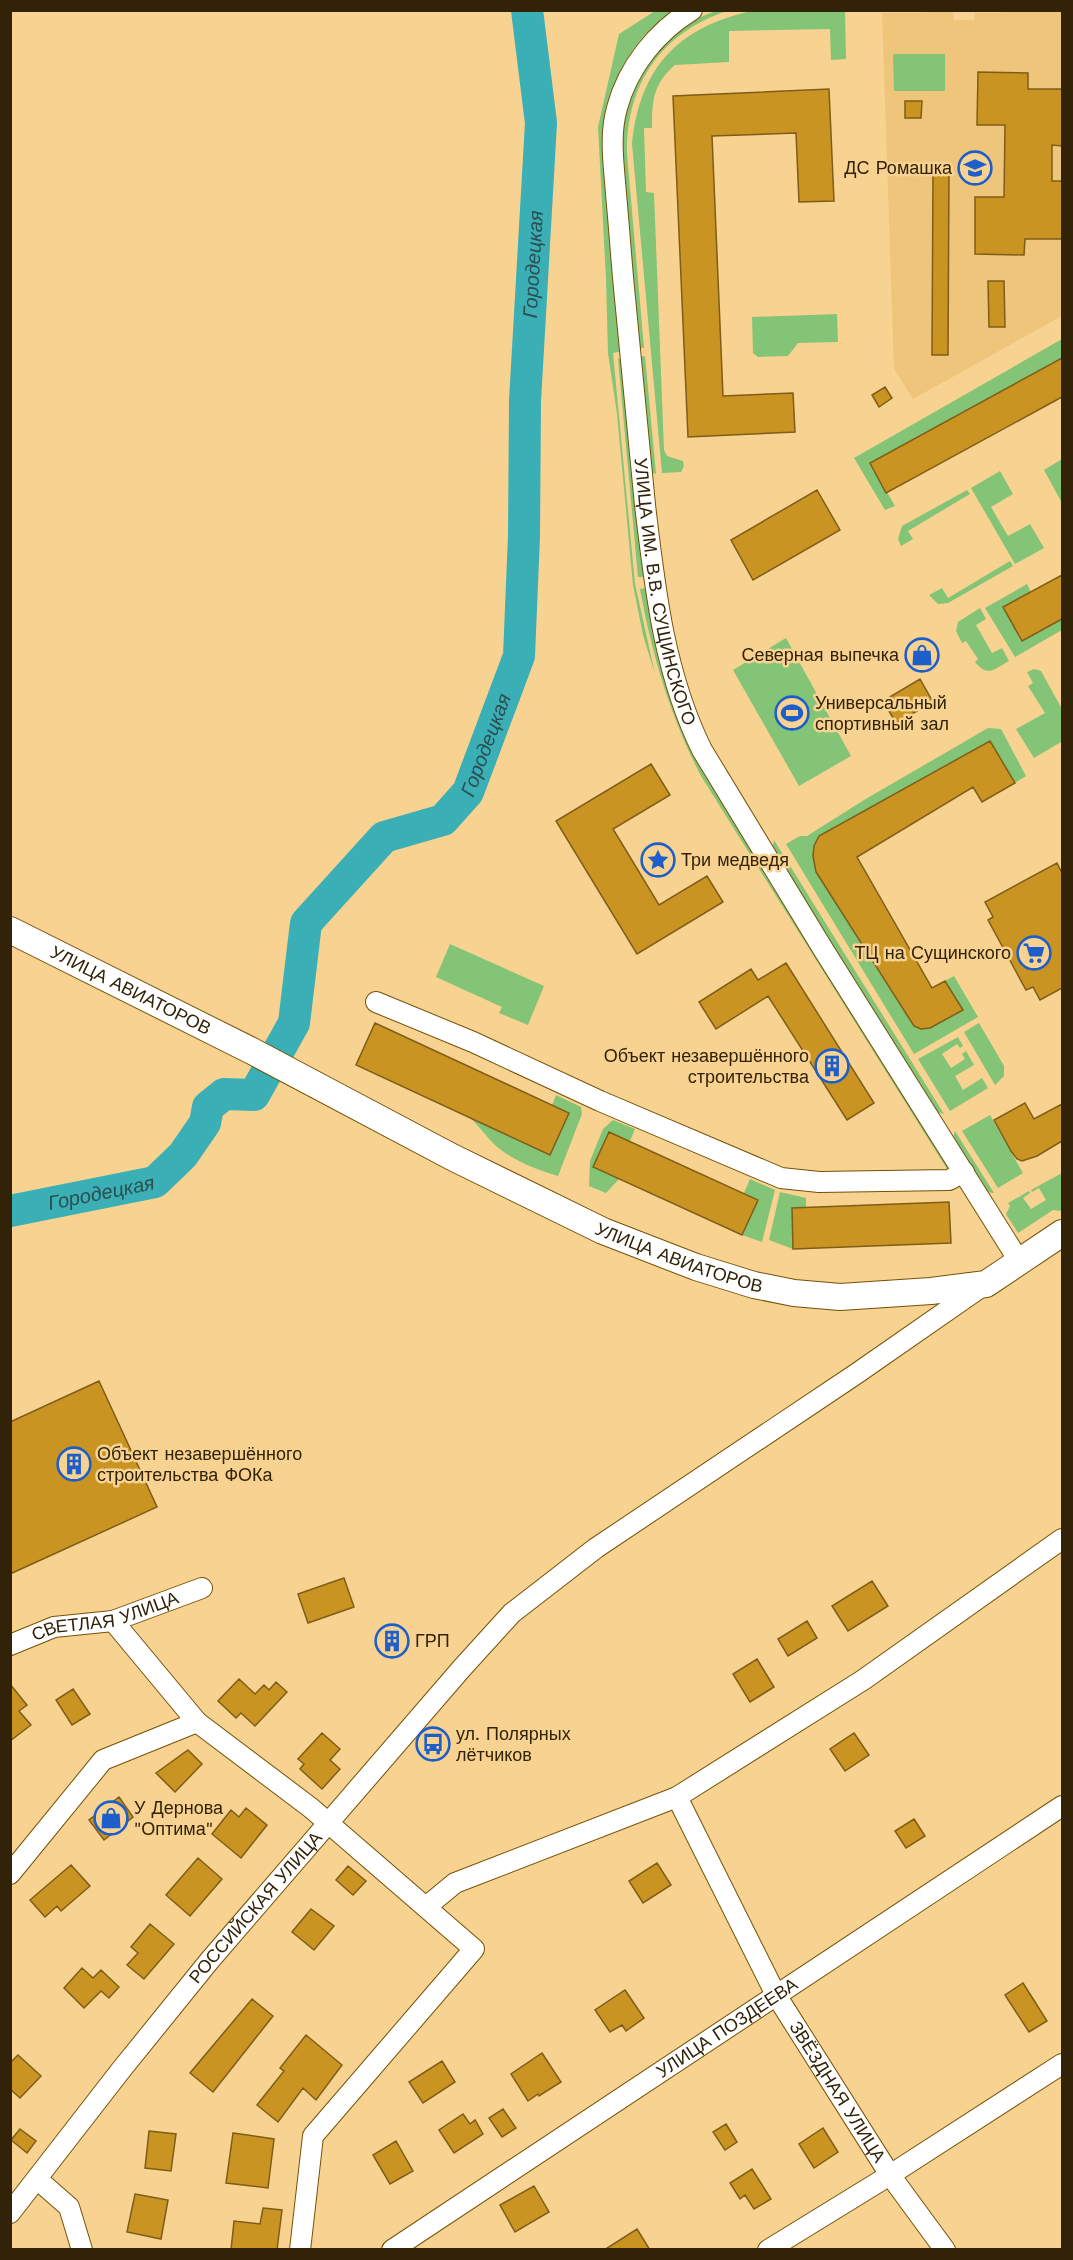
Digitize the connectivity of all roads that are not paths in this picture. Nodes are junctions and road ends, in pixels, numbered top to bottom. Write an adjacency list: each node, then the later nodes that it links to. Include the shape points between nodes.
1 (692, 10): 4 (street, УЛИЦА ИМ. В.В. СУЩИНСКОГО, via 660,33 642,57 627,80 613,130 643,484 654,582 672,673 702,750)
2 (10, 930): 7 (main road, УЛИЦА АВИАТОРОВ, via 452,1157 603,1231 696,1268 754,1285 840,1297)
3 (376, 1002): 4 (street, via 781,1178 819,1182 949,1180)
4 (964, 1172): 6 (street, УЛИЦА ИМ. В.В. СУЩИНСКОГО)
5 (1062, 1233): 6 (main road, УЛИЦА АВИАТОРОВ)
6 (1019, 1261): 7 (main road, УЛИЦА АВИАТОРОВ)
7 (986, 1284): 15 (street, РОССИЙСКАЯ УЛИЦА, via 596,1548 512,1613)
8 (1062, 1539): 13 (street, via 863,1680)
9 (202, 1588): 10 (street, СВЕТЛАЯ УЛИЦА)
10 (113, 1622): 11 (street, СВЕТЛАЯ УЛИЦА, via 54,1627); 12 (street)
11 (10, 1645)
12 (196, 1722): 15 (street); 16 (street, via 103,1760)
13 (677, 1797): 17 (street, via 455,1883); 18 (street, ЗВЁЗДНАЯ УЛИЦА)
14 (1062, 1806): 18 (street, УЛИЦА ПОЗДЕЕВА)
15 (327, 1822): 17 (street); 21 (street, РОССИЙСКАЯ УЛИЦА, via 210,1960)
16 (10, 1874)
17 (426, 1907): 24 (street, via 474,1949 313,2136)
18 (776, 1995): 20 (street, ЗВЁЗДНАЯ УЛИЦА); 25 (street, УЛИЦА ПОЗДЕЕВА)
19 (1062, 2064): 20 (street)
20 (890, 2175): 26 (street); 27 (street, ЗВЁЗДНАЯ УЛИЦА)
21 (37, 2179): 22 (street, РОССИЙСКАЯ УЛИЦА); 23 (street, via 69,2207)
22 (10, 2213)
23 (82, 2250)
24 (300, 2250)
25 (392, 2250)
26 (768, 2250)
27 (945, 2250)

